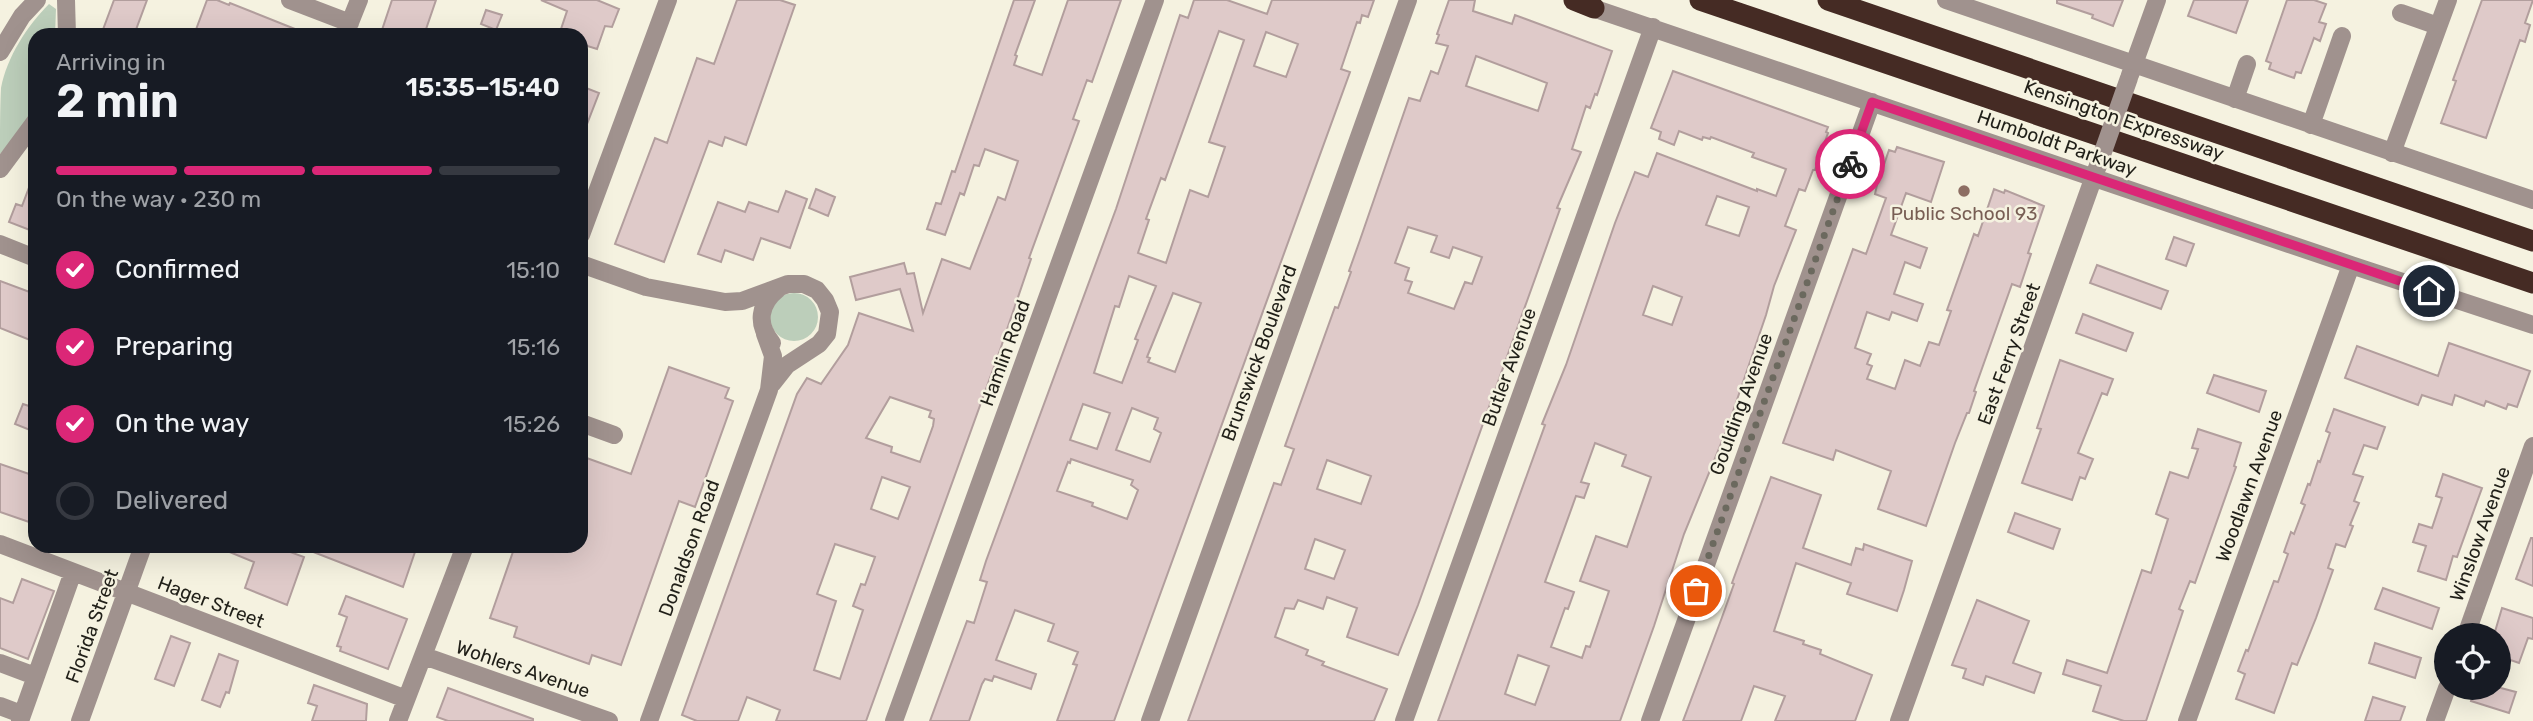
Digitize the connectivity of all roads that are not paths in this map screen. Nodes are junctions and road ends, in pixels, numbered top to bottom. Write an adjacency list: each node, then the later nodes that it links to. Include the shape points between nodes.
1 (37, 0): 22 (street)
2 (66, 0): 18 (street)
3 (290, 0): 19 (street)
4 (359, 0): 20 (street)
5 (668, 0): 33 (street)
6 (1155, 0): 66 (street, Hamlin Road)
7 (1408, 0): 67 (street, Brunswick Boulevard)
8 (1568, 0): 14 (street, Humboldt Parkway)
9 (1700, 0): 39 (highway, Kensington Expressway)
10 (1828, 0): 34 (highway, Kensington Expressway)
11 (1946, 0): 24 (street)
12 (2157, 0): 24 (street, East Ferry Street)
13 (2448, 0): 16 (street)
14 (1584, 4): 17 (street, Humboldt Parkway)
15 (2401, 13): 16 (street)
16 (2438, 26): 29 (street)
17 (1653, 27): 26 (street, Humboldt Parkway); 68 (street, Butler Avenue)
18 (66, 28)
19 (346, 28)
20 (348, 28)
21 (2342, 36): 27 (street)
22 (0, 52)
23 (2247, 64): 25 (street)
24 (2131, 72): 25 (street); 31 (street, East Ferry Street, bridge)
25 (2235, 100): 27 (street)
26 (1872, 102): 31 (street, Humboldt Parkway); 69 (street, Goulding Avenue)
27 (2311, 125): 29 (street)
28 (28, 131): 30 (street)
29 (2392, 153): 32 (street)
30 (0, 169)
31 (2096, 172): 37 (street, Humboldt Parkway); 70 (street, East Ferry Street)
32 (2533, 200)
33 (588, 216)
34 (2533, 241)
35 (0, 244): 36 (street)
36 (28, 255)
37 (2351, 265): 42 (street, Humboldt Parkway); 71 (street, Woodlawn Avenue)
38 (588, 266): 41 (street, via 646,287)
39 (2533, 283)
40 (788, 285): 41 (street, via 743,301); 43 (street, via 766,301 761,316); 44 (street, Donaldson Road, via 804,284 817,290 829,307 830,328)
41 (725, 302): 43 (street, via 749,311)
42 (2533, 325)
43 (764, 332): 44 (street, via 786,351); 45 (street, Donaldson Road, via 773,356)
44 (814, 348): 45 (street, Donaldson Road, via 787,365)
45 (769, 390): 65 (street, Donaldson Road)
46 (588, 426): 47 (street)
47 (614, 435)
48 (2533, 446): 54 (street, Winslow Avenue)
49 (0, 544): 52 (street, Hager Street)
50 (141, 553): 53 (street, Florida Street)
51 (462, 553): 55 (street)
52 (73, 572): 53 (street, Hager Street); 57 (street)
53 (126, 592): 58 (street, Hager Street); 62 (street, Florida Street)
54 (2470, 623)
55 (424, 656): 58 (street); 64 (street, Wohlers Avenue)
56 (0, 663): 57 (street)
57 (35, 676): 61 (street)
58 (407, 699): 63 (street)
59 (2443, 700): 72 (street)
60 (0, 706): 61 (street)
61 (20, 718)
62 (80, 721)
63 (398, 721)
64 (609, 721)
65 (649, 721)
66 (894, 721)
67 (1150, 721)
68 (1404, 721)
69 (1650, 721)
70 (1899, 721)
71 (2187, 721)
72 (2435, 721)

